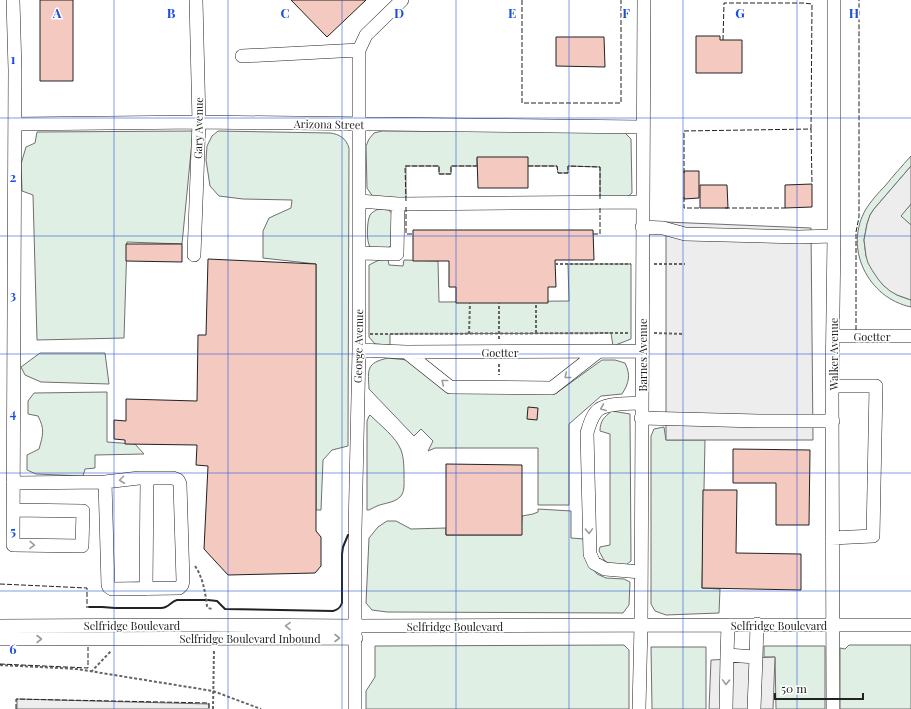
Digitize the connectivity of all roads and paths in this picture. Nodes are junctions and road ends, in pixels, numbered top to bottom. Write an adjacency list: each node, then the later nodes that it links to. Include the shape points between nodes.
1 (13, 0): 9 (street)
2 (196, 0): 8 (street, Gary Avenue)
3 (402, 0): 6 (street, George Avenue, via 366,35)
4 (644, 0): 11 (street, Barnes Avenue)
5 (834, 0): 16 (street, Walker Avenue)
6 (359, 50): 7 (street); 10 (street, George Avenue)
7 (242, 56)
8 (199, 122): 9 (street, Arizona Street); 10 (street, Arizona Street); 18 (street, Gary Avenue)
9 (15, 124): 41 (street)
10 (359, 124): 11 (street, Arizona Street); 12 (street, George Avenue)
11 (643, 127): 13 (street, Barnes Avenue)
12 (359, 201): 14 (street); 17 (street, George Avenue)
13 (642, 202): 14 (street); 15 (street, Barnes Avenue)
14 (398, 204): 17 (street, via 396,254)
15 (642, 228): 16 (street, via 663,228 685,234); 20 (street, Barnes Avenue)
16 (834, 236): 29 (street, Walker Avenue)
17 (359, 253): 26 (street, George Avenue)
18 (194, 255)
19 (556, 264): 20 (path)
20 (642, 264): 21 (path); 25 (street, Barnes Avenue)
21 (684, 264)
22 (470, 303): 27 (path)
23 (536, 303): 24 (path)
24 (536, 333): 25 (path); 27 (path)
25 (642, 333): 28 (path); 32 (street, Barnes Avenue)
26 (359, 334): 27 (path); 31 (street, George Avenue)
27 (469, 334)
28 (683, 334)
29 (833, 336): 30 (street, Goetter); 35 (street, Walker Avenue)
30 (911, 336)
31 (359, 350): 33 (street, Goetter); 54 (street, George Avenue)
32 (642, 351): 34 (street, Goetter); 36 (street, Barnes Avenue)
33 (406, 352): 34 (street, Goetter); 34 (street, one-way to 33, via 552,388 450,387)
34 (598, 352)
35 (832, 386): 38 (street, Walker Avenue); 43 (street, via 876,386 874,536)
36 (641, 403): 37 (street, Barnes Avenue); 45 (street, one-way to 45, via 605,406 596,411 587,433 590,554 594,563 605,569)
37 (641, 418): 38 (street); 45 (street, Barnes Avenue)
38 (833, 421): 43 (street, Walker Avenue)
39 (143, 478): 40 (street, one-way to 40); 46 (street); 46 (street, via 173,478 180,484 183,581 179,588)
40 (105, 482): 41 (street); 46 (street, via 108,585 112,590)
41 (13, 483): 42 (street)
42 (13, 510): 42 (street, one-way to 42, via 13,545 82,546 83,511)
43 (832, 538): 51 (street, Walker Avenue)
44 (190, 564): 47 (path, via 194,565 204,582 207,606)
45 (641, 572): 50 (street, Barnes Avenue)
46 (146, 589)
47 (212, 609)
48 (728, 624): 49 (street, Selfridge Boulevard); 50 (street, Selfridge Boulevard); 58 (street)
49 (757, 624): 51 (street, Selfridge Boulevard); 59 (street)
50 (641, 625): 54 (street, Selfridge Boulevard); 66 (street, Barnes Avenue)
51 (833, 625): 52 (street, Selfridge Boulevard); 69 (street, Walker Avenue)
52 (911, 625)
53 (0, 626): 54 (street, Selfridge Boulevard, one-way to 53, via 201,625)
54 (355, 632): 55 (street, Selfridge Boulevard Inbound, one-way to 54); 65 (street, George Avenue)
55 (0, 639)
56 (214, 644): 62 (path)
57 (112, 649): 61 (path)
58 (727, 655): 59 (street); 67 (street, one-way to 67)
59 (756, 657): 68 (street)
60 (0, 666): 61 (path, via 77,669)
61 (91, 672): 62 (path)
62 (213, 691): 63 (path); 64 (path)
63 (213, 709)
64 (261, 709)
65 (355, 709)
66 (639, 709)
67 (726, 709)
68 (754, 709)
69 (833, 709)

